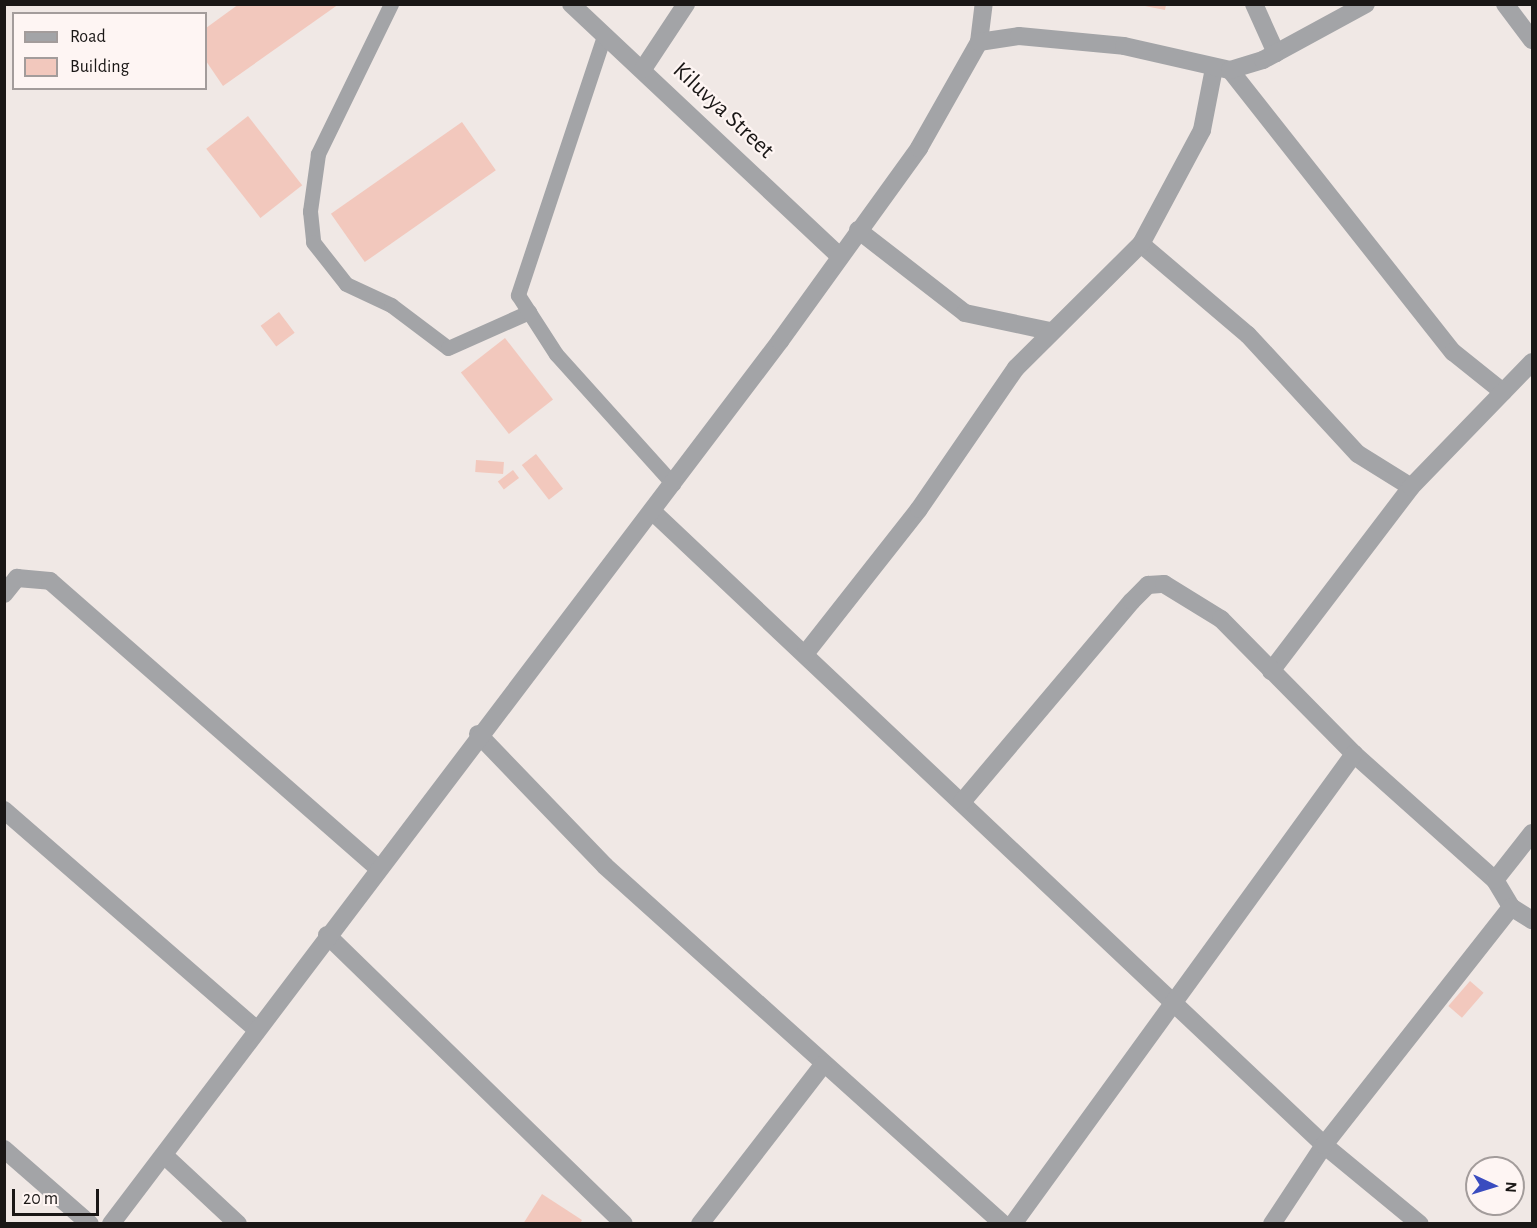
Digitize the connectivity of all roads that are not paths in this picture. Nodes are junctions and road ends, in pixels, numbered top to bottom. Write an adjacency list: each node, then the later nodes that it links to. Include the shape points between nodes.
1 (392, 4): 17 (lane, via 318,154 310,211 313,242 346,284 391,305 448,348)
2 (571, 4): 8 (street, Kiluvya Street)
3 (686, 4): 12 (street)
4 (984, 4): 10 (street)
5 (1254, 4): 11 (street)
6 (1366, 4): 11 (street)
7 (1505, 4): 9 (street)
8 (604, 36): 12 (street, Kiluvya Street); 17 (lane, via 576,134 517,285)
9 (1533, 40)
10 (979, 42): 13 (street, via 1019,36 1124,46); 14 (street, via 919,148)
11 (1276, 53): 13 (street)
12 (643, 69): 16 (street, Kiluvya Street)
13 (1222, 69): 15 (street, via 1202,130); 20 (street, via 1453,352)
14 (858, 230): 16 (street); 18 (street, via 965,313)
15 (1141, 244): 18 (street); 22 (street, via 1248,335 1358,454)
16 (839, 256): 21 (street)
17 (529, 312): 21 (lane, via 556,354)
18 (1050, 331): 25 (street, via 1016,368 919,509)
19 (1533, 362): 20 (street)
20 (1503, 392): 22 (street)
21 (673, 484): 23 (street)
22 (1411, 487): 26 (street)
23 (652, 510): 25 (street); 27 (street)
24 (4, 594): 32 (street, via 17,578 50,580)
25 (806, 654): 29 (street)
26 (1270, 671): 28 (street); 29 (street, via 1221,619 1164,584 1148,585)
27 (478, 734): 32 (street); 39 (street, via 605,866)
28 (1354, 754): 33 (street); 37 (street)
29 (962, 802): 37 (street)
30 (4, 810): 38 (street)
31 (1533, 833): 33 (street)
32 (378, 868): 36 (street)
33 (1495, 880): 34 (street)
34 (1511, 907): 35 (street); 40 (street)
35 (1533, 920)
36 (327, 935): 38 (street); 46 (street)
37 (1172, 1000): 40 (street); 49 (street)
38 (255, 1028): 42 (street)
39 (823, 1065): 47 (street); 48 (street)
40 (1324, 1145): 50 (street); 51 (street)
41 (4, 1149): 43 (street)
42 (165, 1156): 44 (street); 45 (street)
43 (90, 1224)
44 (111, 1224)
45 (238, 1224)
46 (624, 1224)
47 (700, 1224)
48 (1003, 1224)
49 (1013, 1224)
50 (1272, 1224)
51 (1420, 1224)

